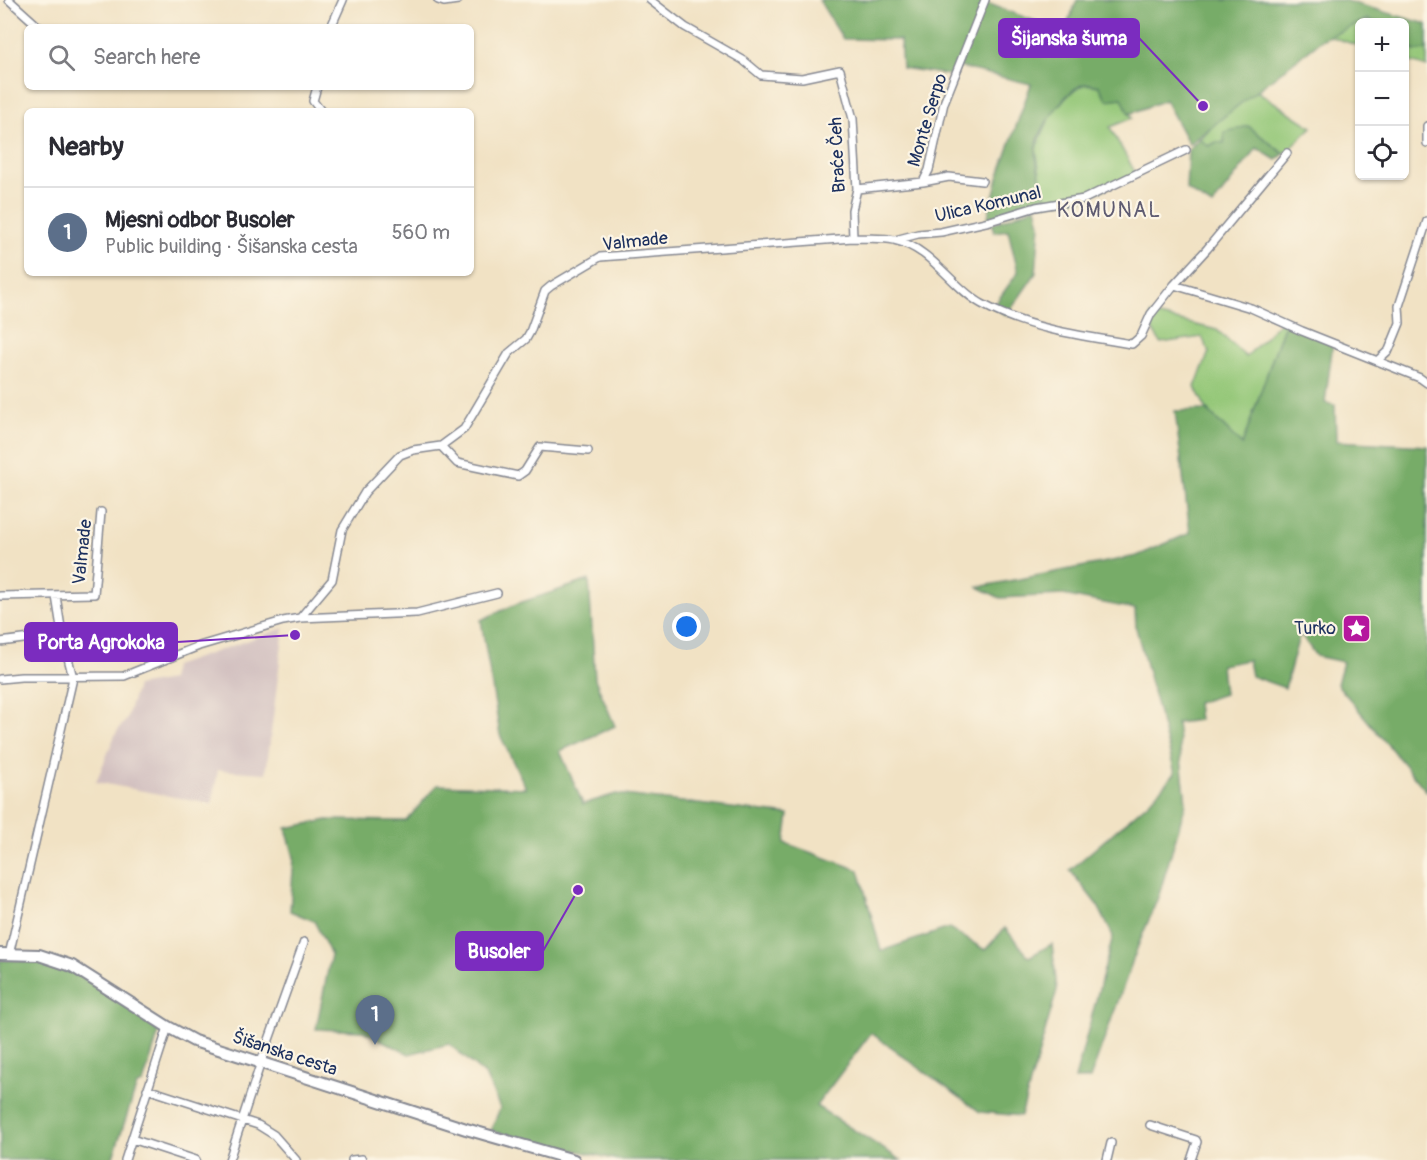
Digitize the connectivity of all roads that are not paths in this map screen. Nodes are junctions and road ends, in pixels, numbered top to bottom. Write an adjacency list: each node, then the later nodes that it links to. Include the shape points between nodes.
1 (9, 0): 7 (street)
2 (343, 0): 8 (street)
3 (438, 0): 4 (street)
4 (458, 0)
5 (650, 0): 17 (street, Braće Čeh, via 761,75 802,78 840,70 853,119)
6 (985, 0): 16 (street, Monte Serpo, via 944,103)
7 (36, 24)
8 (332, 24)
9 (316, 90): 10 (street, via 313,101)
10 (319, 108)
11 (1427, 126): 12 (street)
12 (1427, 143)
13 (1186, 150): 20 (street, Ulica Komunal, via 1084,199)
14 (1287, 153): 21 (street, Ulica Komunal)
15 (982, 181): 16 (street, Monte Serpo, via 949,177)
16 (923, 182): 17 (street, Monte Serpo)
17 (857, 189): 19 (street, Braće Čeh, via 852,210)
18 (1427, 221): 22 (street, via 1399,306 1400,323 1389,350)
19 (853, 238): 20 (street, Ulica Komunal); 24 (street, Valmade, via 600,257 545,291 526,339 509,353 464,429)
20 (895, 240): 21 (street, Ulica Komunal, via 925,254 980,303 1018,321 1074,335 1132,344)
21 (1174, 285): 22 (street, via 1251,308)
22 (1378, 360): 23 (street)
23 (1427, 383)
24 (441, 446): 25 (street, via 457,463 518,476 540,447); 30 (street, Valmade, via 400,455 365,492 342,530 332,580)
25 (588, 451)
26 (101, 512): 29 (street, Valmade, via 94,594)
27 (497, 593): 30 (street, via 417,613)
28 (0, 596): 29 (street, Valmade)
29 (56, 596): 31 (street, Valmade)
30 (300, 618): 33 (street, via 199,646 124,676)
31 (62, 634): 32 (street); 33 (street, Valmade)
32 (0, 642)
33 (73, 678): 34 (street); 36 (street)
34 (0, 679)
35 (304, 942): 38 (street)
36 (5, 955): 37 (main road, Šišanska cesta, via 39,955 72,966)
37 (168, 1027): 38 (main road, Šišanska cesta, via 194,1041); 39 (street)
38 (261, 1062): 40 (street); 50 (main road, Šišanska cesta)
39 (147, 1089): 40 (street); 42 (street)
40 (242, 1119): 47 (street); 48 (street, via 274,1135)
41 (1150, 1125): 52 (street, via 1196,1140)
42 (132, 1139): 45 (street); 46 (street)
43 (1111, 1143): 51 (street)
44 (362, 1159): 49 (street)
45 (125, 1160)
46 (196, 1160)
47 (229, 1160)
48 (296, 1160)
49 (352, 1160)
50 (574, 1160)
51 (1107, 1160)
52 (1191, 1160)

